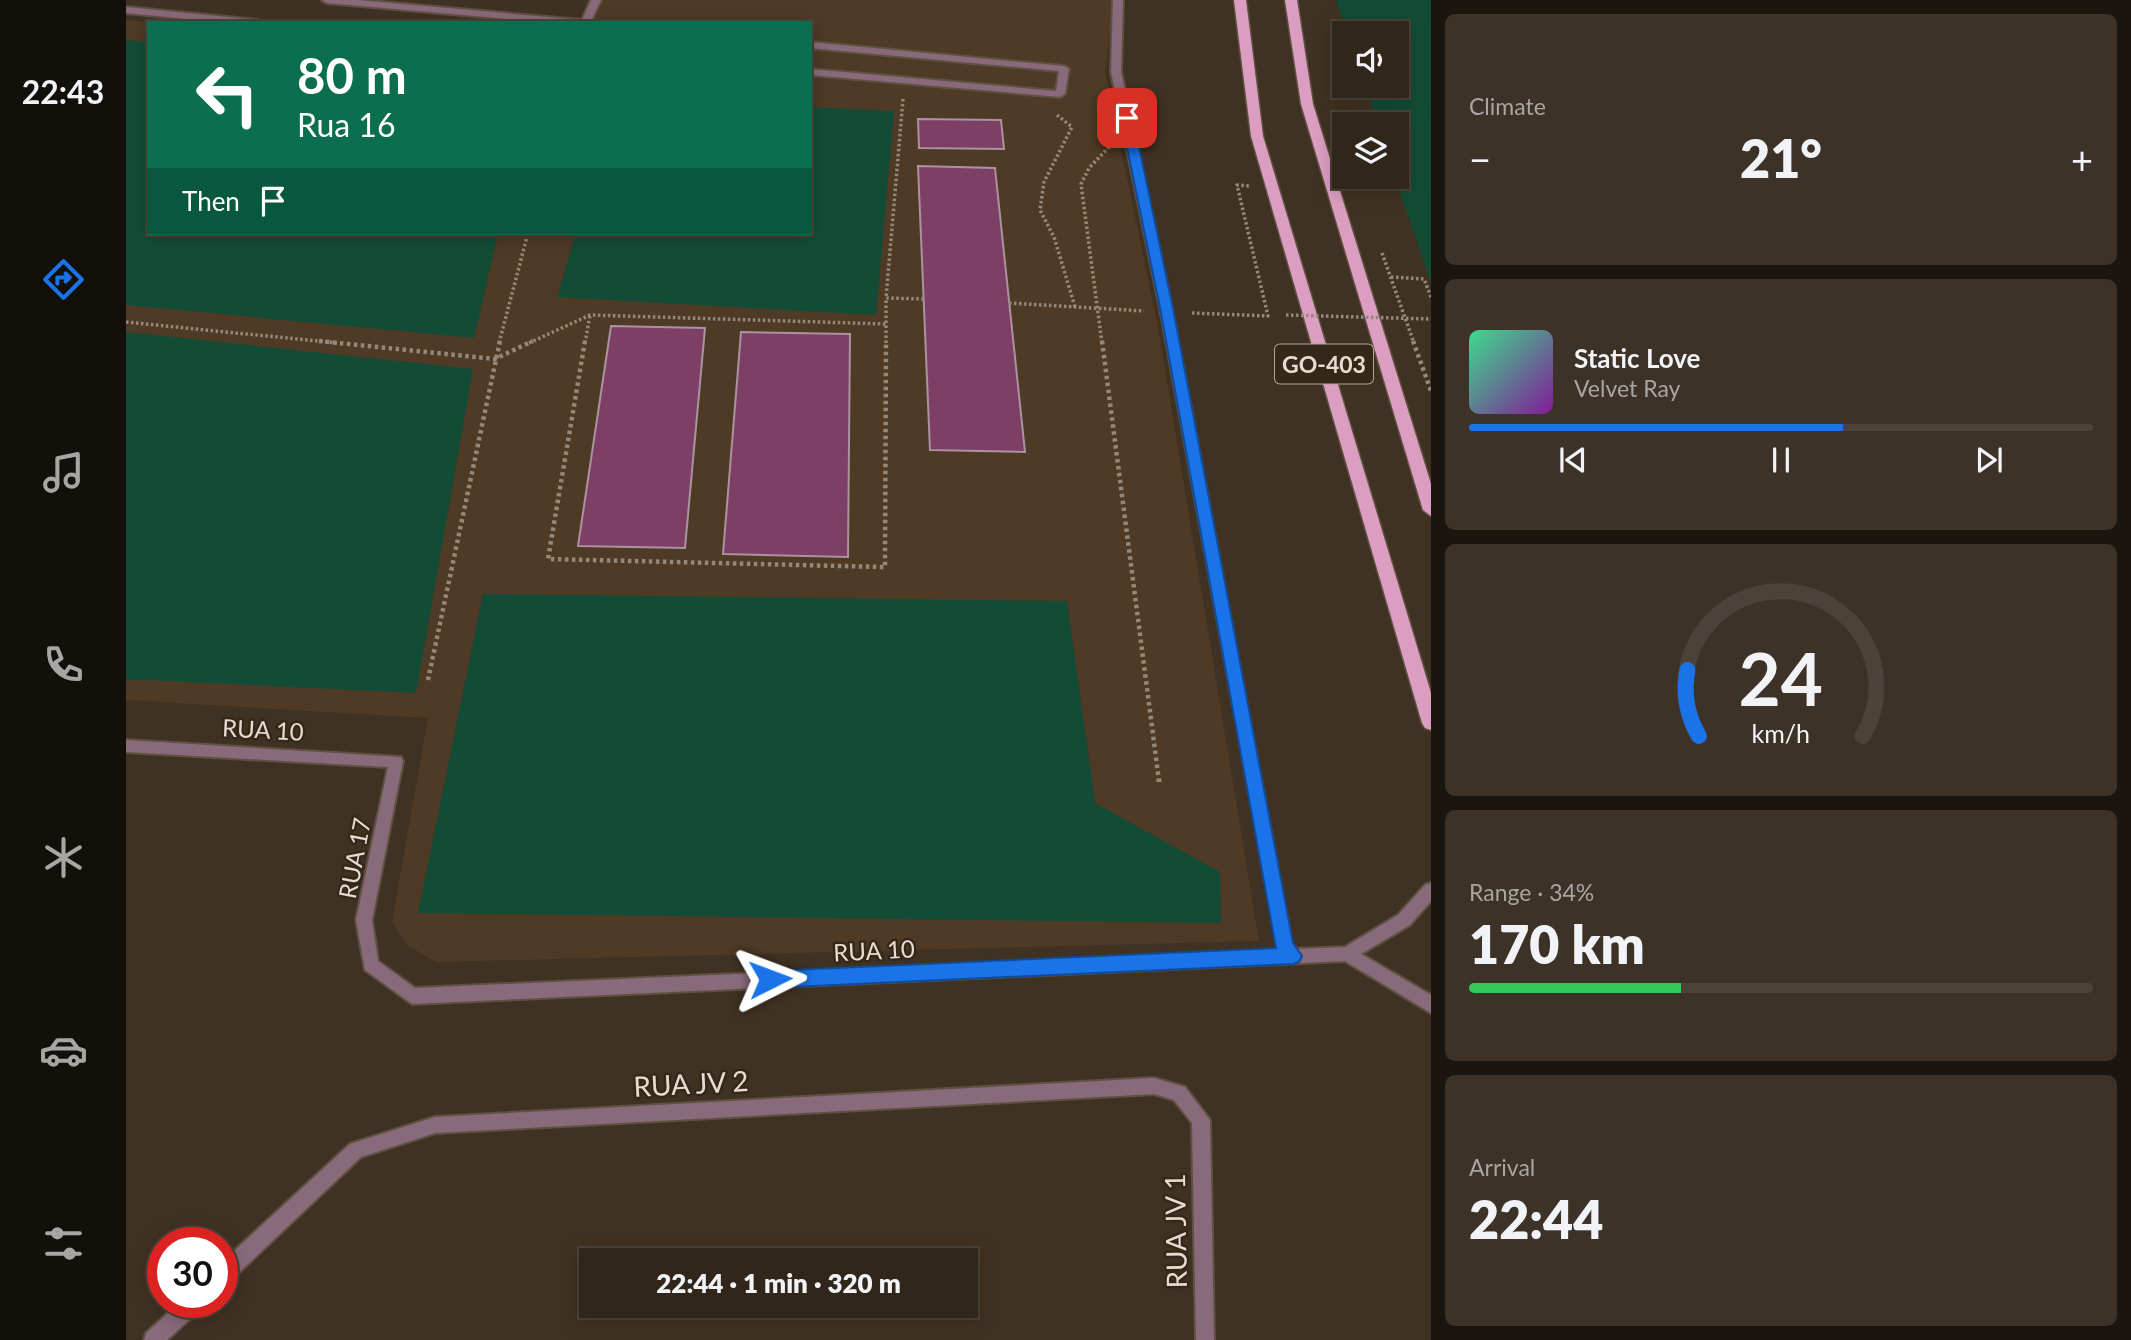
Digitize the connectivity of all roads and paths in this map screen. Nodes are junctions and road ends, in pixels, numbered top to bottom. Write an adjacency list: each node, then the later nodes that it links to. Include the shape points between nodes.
1 (327, 0): 8 (street)
2 (596, 0): 9 (street)
3 (1118, 0): 14 (street, via 1116,72)
4 (1240, 0): 36 (main road, GO-403, via 1256,135)
5 (1291, 0): 34 (main road, GO-403, via 1307,104)
6 (126, 10): 7 (street)
7 (238, 21)
8 (563, 21)
9 (586, 21)
10 (812, 46): 13 (street, via 1063,69)
11 (812, 72): 12 (street)
12 (905, 80): 13 (street); 20 (path)
13 (1060, 94): 23 (path, via 1056,113 1072,127 1044,182 1040,210 1054,237)
14 (1131, 137): 24 (path, via 1111,145 1081,184); 25 (street)
15 (1253, 186): 26 (path, via 1237,185 1268,316)
16 (527, 235): 32 (path)
17 (1381, 252): 33 (path)
18 (1401, 278): 19 (path, via 1423,279)
19 (1431, 296)
20 (886, 298): 21 (path); 31 (path)
21 (924, 299)
22 (1009, 303): 23 (path)
23 (1075, 307): 24 (path)
24 (1099, 309): 25 (path); 39 (path)
25 (1167, 313): 42 (street, via 1285,947)
26 (1217, 314)
27 (590, 315): 31 (path); 31 (path, via 548,559 885,567); 32 (path)
28 (1286, 315): 29 (path, bridge)
29 (1431, 319)
30 (126, 322): 32 (path)
31 (886, 324)
32 (495, 359): 35 (path)
33 (1431, 391)
34 (1431, 510)
35 (428, 680)
36 (1431, 723)
37 (126, 746): 38 (street, RUA 10)
38 (396, 761): 43 (street, RUA 17, via 364,920)
39 (1159, 782)
40 (1431, 890): 41 (street, RUA 10, via 1404,920)
41 (1347, 954): 42 (street, RUA 10); 44 (street)
42 (1293, 956): 43 (street, RUA 10, via 412,996)
43 (371, 965)
44 (1431, 1005)
45 (1201, 1120): 46 (street, RUA JV 2, via 1179,1093 1154,1086 435,1125 356,1150); 49 (street, RUA JV 1)
46 (238, 1260)
47 (177, 1318): 48 (street)
48 (153, 1340)
49 (1205, 1340)

